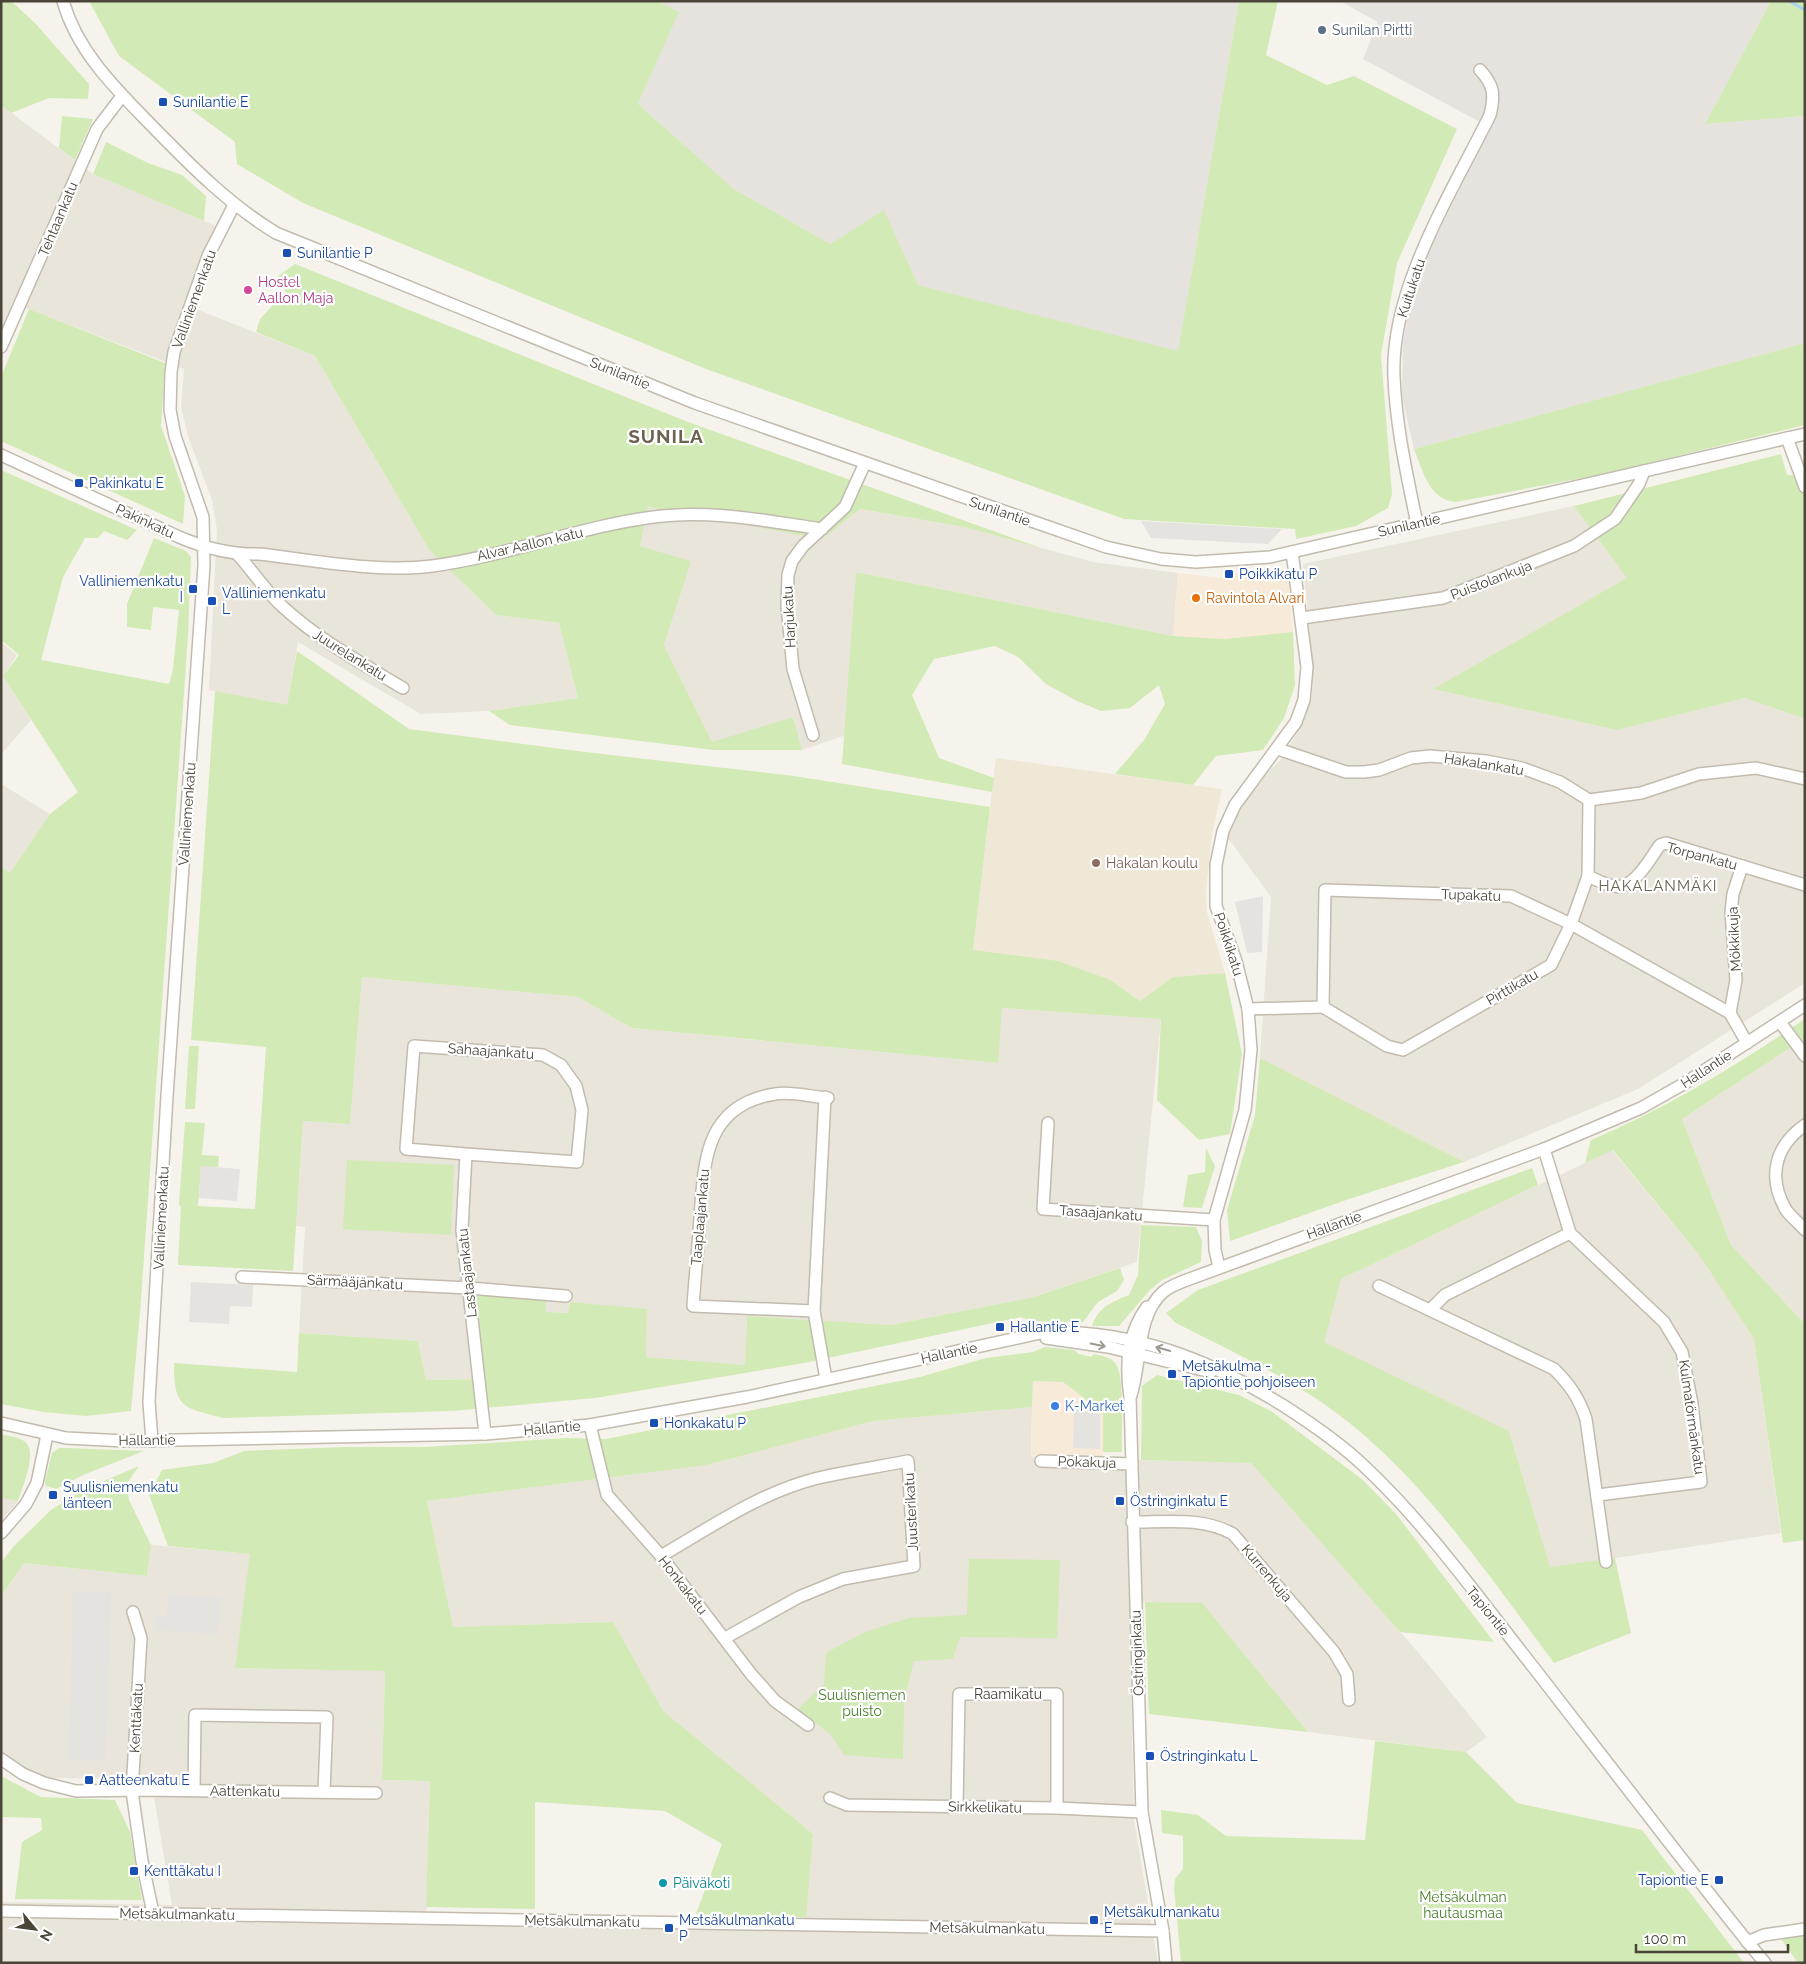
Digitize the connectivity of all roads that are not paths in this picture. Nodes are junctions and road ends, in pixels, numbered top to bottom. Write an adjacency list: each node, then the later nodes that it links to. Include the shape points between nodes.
1 (63, 1): 3 (street, via 81,43)
2 (1480, 70): 12 (street, Kuitukatu, via 1493,88 1490,115 1423,251 1405,296 1396,338 1394,376 1398,430)
3 (122, 96): 4 (street, Sunilantie); 5 (street, Tehtaankatu, via 98,129)
4 (234, 205): 9 (street, Sunilantie, via 276,233 362,269 695,403); 14 (street, Valliniemenkatu, via 208,256 174,352 171,372 175,436 203,517)
5 (1, 347)
6 (1805, 434): 7 (street, Sunilantie)
7 (1787, 438): 10 (street, Sunilantie); 11 (street)
8 (1, 455): 14 (street, Pakinkatu)
9 (865, 463): 13 (street, Harjukatu, via 845,507); 15 (street, Sunilantie, via 1083,540 1133,554 1196,562)
10 (1644, 471): 12 (street, Sunilantie); 17 (street, Puistolankuja, via 1640,484 1614,519 1574,546 1443,598)
11 (1805, 486)
12 (1417, 524): 15 (street, Sunilantie)
13 (822, 529): 16 (street, Alvar Aallon katu, via 718,514 654,517 473,558 400,568 259,554); 19 (street, Harjukatu, via 803,546 792,561 788,575 792,669)
14 (204, 547): 16 (street, Pakinkatu); 54 (street, Valliniemenkatu, via 149,1402)
15 (1292, 552): 17 (street, Poikkikatu)
16 (238, 555): 18 (street, Juurelankatu, via 281,605 311,630)
17 (1302, 618): 20 (street, Poikkikatu, via 1307,667 1304,700 1296,722)
18 (403, 688)
19 (813, 735)
20 (1278, 749): 22 (street, Hakalankatu, via 1346,772 1379,770 1411,758 1430,756 1486,761 1522,768 1560,782); 29 (street, Poikkikatu, via 1235,805 1223,831 1216,865 1216,906 1236,960)
21 (1805, 779): 22 (street, via 1756,768 1699,774 1641,793)
22 (1589, 800): 24 (street, Pirttikatu)
23 (1742, 866): 24 (street, Torpankatu, via 1666,843 1660,845 1634,879 1622,886 1612,886); 25 (street, Torpankatu); 30 (street, Mökkikuja, via 1731,912 1736,980)
24 (1588, 876): 26 (street, Pirttikatu)
25 (1805, 885)
26 (1571, 924): 28 (street, Pirttikatu, via 1551,965 1403,1050 1388,1046); 28 (street, Tupakatu, via 1511,896 1326,890); 30 (street, Tupakatu)
27 (1805, 1005): 31 (street, Hallantie)
28 (1323, 1008): 29 (street)
29 (1248, 1009): 38 (street, Poikkikatu, via 1250,1050 1245,1110)
30 (1730, 1013): 32 (street, Tupakatu)
31 (1780, 1022): 32 (street, Hallantie); 33 (street)
32 (1748, 1043): 36 (street, Hallantie, via 1641,1108)
33 (1805, 1056)
34 (1048, 1124): 38 (street, Tasaajankatu, via 1042,1209)
35 (1805, 1125): 39 (street, via 1790,1136 1778,1158 1775,1178 1787,1212)
36 (1544, 1149): 40 (street, Kulmatörmänkatu); 41 (street, Hallantie)
37 (466, 1154): 37 (street, Sahaajankatu, via 577,1162 582,1110 576,1086 561,1065 542,1055 414,1046 406,1149); 44 (street, Lastaajankatu, via 462,1230)
38 (1214, 1220): 41 (street, Poikkikatu)
39 (1805, 1230)
40 (1570, 1233): 46 (street, via 1445,1295); 57 (street, Kulmatörmänkatu, via 1664,1322 1682,1352 1701,1482)
41 (1219, 1267): 48 (street, Hallantie, via 1184,1280 1151,1301 1141,1315)
42 (242, 1277): 44 (street, Särmääjänkatu)
43 (1379, 1286): 46 (street)
44 (468, 1288): 45 (street, Särmääjänkatu); 52 (street, Lastaajankatu)
45 (566, 1296)
46 (1431, 1309): 57 (street, via 1554,1369 1571,1386 1586,1419)
47 (814, 1311): 47 (street, Taaplaajankatu, via 827,1098 776,1093 745,1104 724,1120 711,1140 704,1164 693,1306); 49 (street, Taaplaajankatu)
48 (1135, 1347): 49 (street, Hallantie, via 1014,1338); 56 (street, Östringinkatu, via 1130,1398); 79 (street, Tapiontie, via 1255,1388 1331,1438 1391,1492 1507,1634)
49 (826, 1380): 51 (street, Hallantie)
50 (1, 1423): 53 (street, Hallantie)
51 (590, 1425): 52 (street, Hallantie); 60 (street, Honkakatu, via 607,1495)
52 (485, 1434): 54 (street, Hallantie)
53 (47, 1435): 54 (street, Hallantie); 59 (street, via 37,1483 26,1504)
54 (152, 1441)
55 (1041, 1461): 56 (street, Pokakuja)
56 (1132, 1464): 58 (street, Östringinkatu)
57 (1598, 1495): 61 (street)
58 (1132, 1522): 64 (street, Kurrenkuja, via 1195,1522 1218,1525 1234,1534 1334,1652 1347,1674); 74 (street, Östringinkatu)
59 (1, 1533)
60 (661, 1556): 63 (street, Honkakatu); 63 (street, Juusterikatu, via 775,1493 817,1478 908,1461 914,1566 843,1580 799,1597)
61 (1606, 1562)
62 (133, 1612): 68 (street, Kenttäkatu, via 141,1638)
63 (725, 1638): 65 (street, Honkakatu, via 775,1701)
64 (1349, 1700)
65 (808, 1725)
66 (1, 1759): 68 (street, Aattenkatu, via 44,1783 76,1791)
67 (194, 1790): 68 (street, Aattenkatu); 69 (street, Aattenkatu); 69 (street, via 195,1715 327,1717)
68 (132, 1791): 76 (street, Kenttäkatu)
69 (324, 1792): 70 (street, Aattenkatu)
70 (376, 1793)
71 (830, 1798): 72 (street, Sirkkelikatu, via 847,1805)
72 (957, 1807): 73 (street, Sirkkelikatu); 73 (street, Raamikatu, via 960,1694 1057,1694)
73 (1057, 1808): 74 (street, Sirkkelikatu)
74 (1142, 1812): 78 (street, Östringinkatu)
75 (1, 1911): 76 (street, Metsäkulmankatu)
76 (153, 1913): 78 (street, Metsäkulmankatu)
77 (1805, 1929): 79 (street, via 1764,1935)
78 (1163, 1931): 80 (street, Östringinkatu)
79 (1747, 1942): 81 (street, Tapiontie)
80 (1166, 1963)
81 (1765, 1963)

